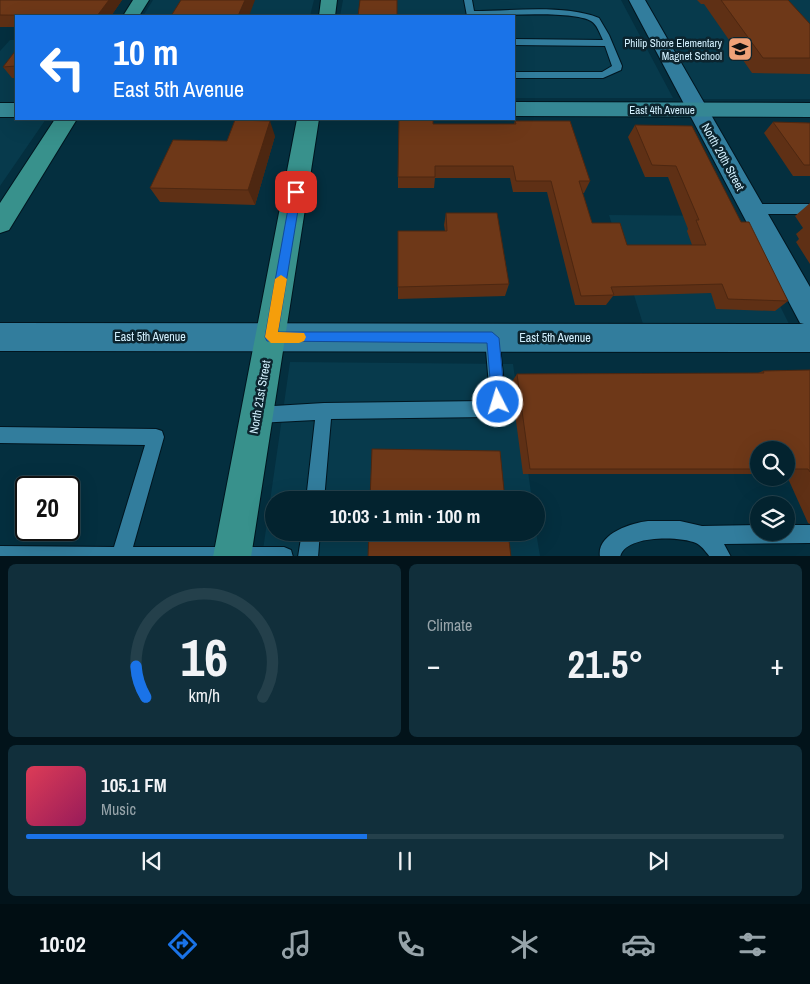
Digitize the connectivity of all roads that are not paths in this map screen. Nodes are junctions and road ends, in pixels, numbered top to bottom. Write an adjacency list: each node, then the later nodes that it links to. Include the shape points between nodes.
1 (141, 0): 5 (main road)
2 (330, 0): 6 (main road)
3 (468, 0): 7 (lane)
4 (637, 0): 14 (street, North 20th Street)
5 (131, 15)
6 (326, 15)
7 (471, 15): 9 (lane, via 571,14 591,17 600,24)
8 (515, 42): 9 (lane)
9 (607, 43): 10 (lane, via 617,66 612,73)
10 (515, 75)
11 (515, 109): 14 (street, East 4th Avenue)
12 (0, 110): 13 (street)
13 (15, 110)
14 (697, 110): 15 (street, East 4th Avenue); 18 (street, North 20th Street)
15 (810, 110)
16 (65, 120): 20 (main road)
17 (308, 120): 23 (main road, North 21st Street)
18 (752, 209): 19 (lane); 21 (street, North 20th Street)
19 (810, 209)
20 (0, 223)
21 (810, 314)
22 (0, 337): 23 (street, East 5th Avenue)
23 (271, 337): 24 (street, East 5th Avenue); 27 (main road, North 21st Street)
24 (492, 338): 25 (street, East 5th Avenue); 26 (lane, via 498,402 488,409)
25 (810, 338)
26 (324, 411): 27 (lane); 29 (lane)
27 (257, 415): 35 (main road, North 21st Street)
28 (0, 435): 34 (lane, via 156,437)
29 (316, 491)
30 (810, 534): 31 (lane)
31 (703, 535): 38 (lane, via 681,531 634,532 619,540 609,552); 39 (lane)
32 (310, 541): 37 (lane)
33 (0, 556): 34 (lane)
34 (120, 556): 35 (lane)
35 (232, 556): 36 (lane)
36 (284, 556)
37 (308, 556)
38 (610, 556)
39 (722, 556)

